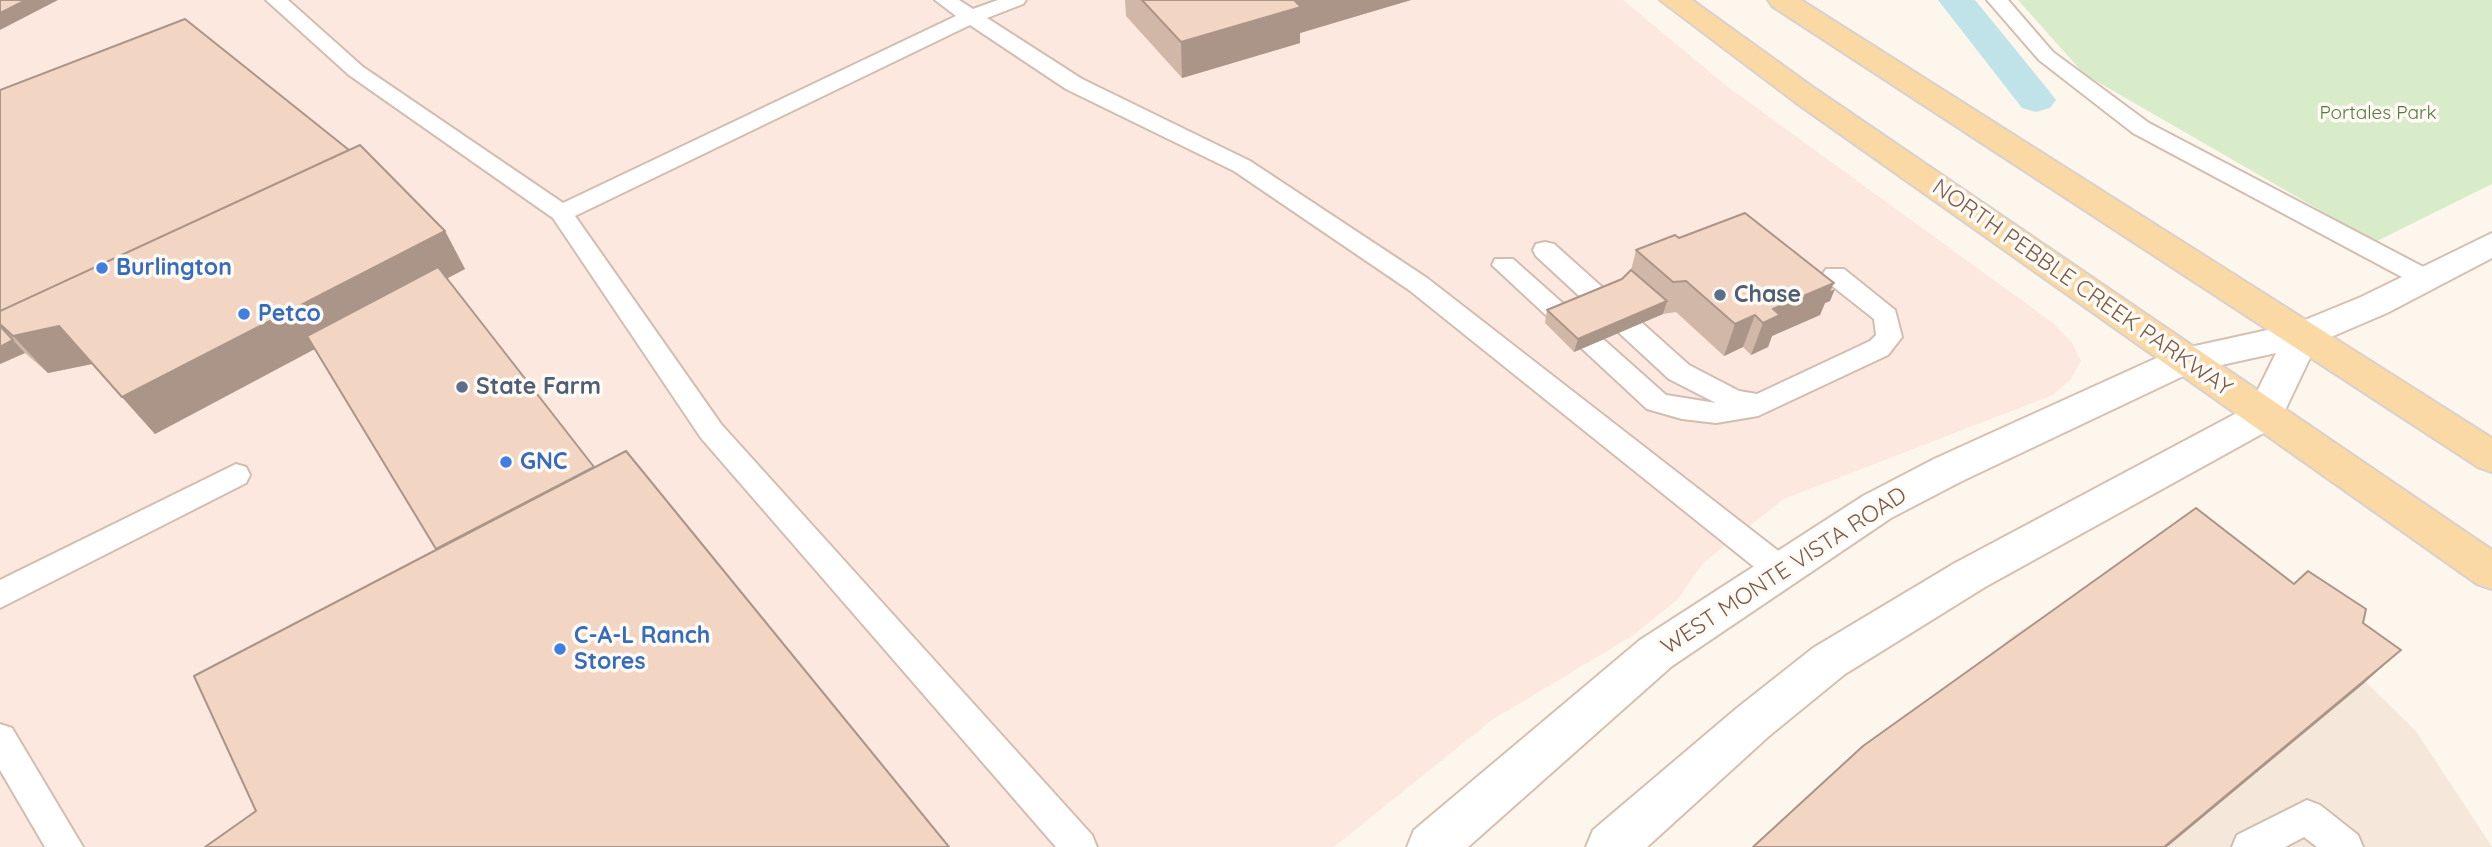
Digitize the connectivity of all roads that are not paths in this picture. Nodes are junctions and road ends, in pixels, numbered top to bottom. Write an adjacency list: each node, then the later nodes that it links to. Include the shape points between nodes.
1 (276, 0): 8 (lane, via 356,71)
2 (945, 0): 7 (lane)
3 (1016, 0): 7 (lane)
4 (1674, 0): 13 (main road, NORTH PEBBLE CREEK PARKWAY)
5 (1782, 0): 12 (main road)
6 (1997, 0): 11 (lane, via 2046,56 2141,128)
7 (968, 18): 8 (lane); 18 (lane, via 1074,84 1242,166 1418,284)
8 (562, 213): 23 (lane, via 711,431)
9 (2492, 244): 11 (street, WEST MONTE VISTA ROAD)
10 (1835, 275): 14 (lane, via 1886,316 1889,337 1879,348)
11 (2424, 278): 12 (street, WEST MONTE VISTA ROAD)
12 (2303, 335): 13 (street, WEST MONTE VISTA ROAD); 15 (street); 16 (main road)
13 (2185, 360): 15 (main road, NORTH PEBBLE CREEK PARKWAY); 18 (street, WEST MONTE VISTA ROAD, via 1948,470 1877,507)
14 (1767, 401): 14 (lane, via 1734,400 1679,372 1536,254 1657,402 1716,413)
15 (2264, 415): 19 (main road, NORTH PEBBLE CREEK PARKWAY); 25 (street, via 1970,575 1829,662)
16 (2492, 457)
17 (236, 475): 20 (lane)
18 (1779, 569): 24 (street, WEST MONTE VISTA ROAD, via 1656,653)
19 (2492, 572)
20 (0, 595)
21 (0, 739): 22 (lane)
22 (65, 847)
23 (1079, 847)
24 (1432, 847)
25 (1611, 847)
26 (2250, 847): 27 (lane, via 2307,817)
27 (2345, 847)

